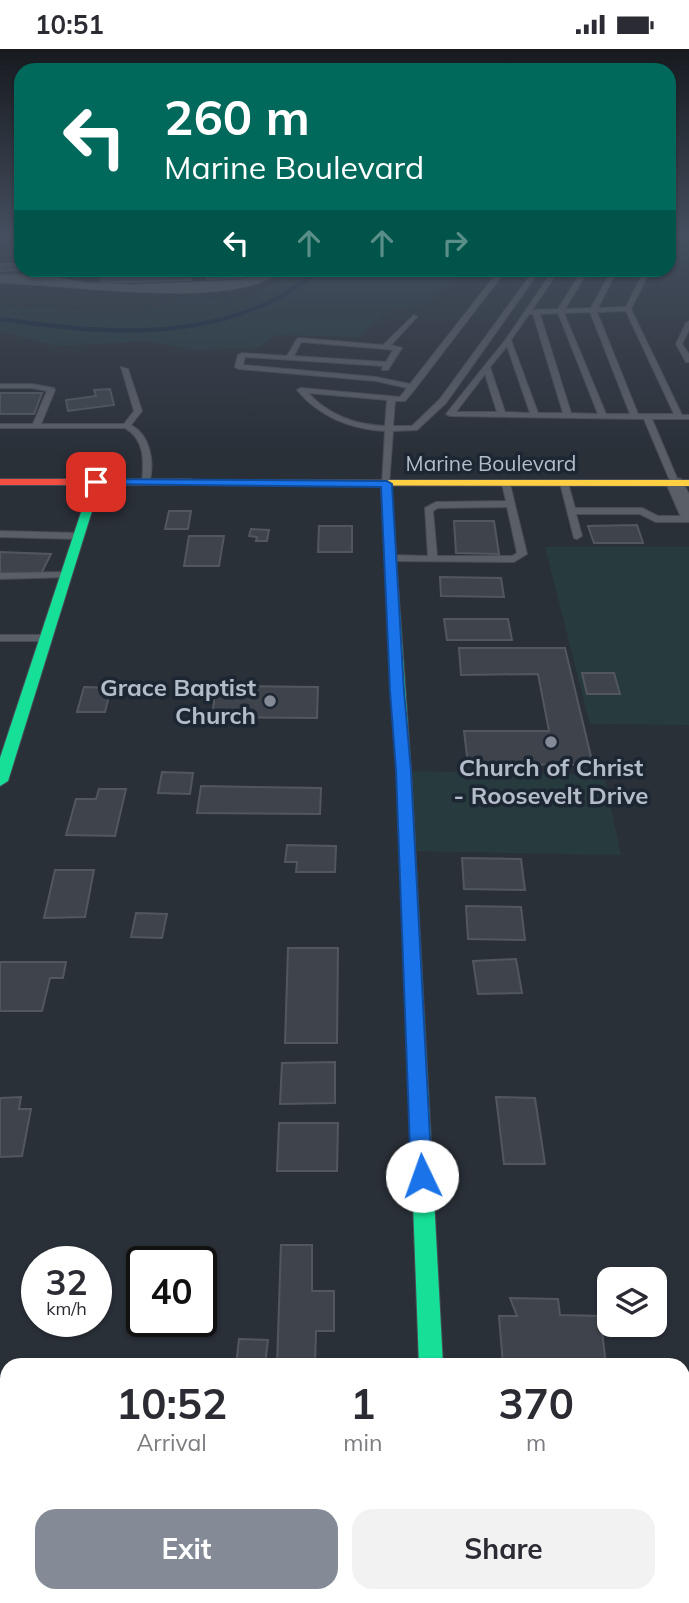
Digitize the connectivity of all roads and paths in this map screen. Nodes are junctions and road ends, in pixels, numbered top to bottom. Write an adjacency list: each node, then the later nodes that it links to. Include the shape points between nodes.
1 (474, 308): 22 (lane)
2 (510, 308): 35 (lane, via 443,401 414,428)
3 (529, 308): 9 (lane)
4 (562, 308): 7 (lane)
5 (595, 308): 8 (lane)
6 (628, 309): 8 (lane); 30 (lane)
7 (560, 311): 8 (lane); 10 (lane); 27 (lane)
8 (593, 311): 28 (lane)
9 (526, 312): 10 (lane); 13 (lane)
10 (536, 312): 26 (lane)
11 (414, 317): 14 (lane)
12 (689, 323): 16 (lane, via 679,344)
13 (508, 340): 18 (lane); 25 (lane)
14 (385, 347): 15 (lane, via 299,340); 17 (lane, via 398,348)
15 (289, 358): 17 (lane); 20 (lane, via 242,355 239,367)
16 (689, 360)
17 (388, 364): 20 (lane)
18 (487, 367): 24 (lane); 24 (lane, via 450,414)
19 (124, 369): 34 (lane, via 138,411)
20 (376, 379): 22 (lane)
21 (0, 386): 33 (lane, via 51,390)
22 (412, 387): 23 (lane, via 402,399)
23 (391, 398): 35 (lane); 35 (lane, via 302,390 312,403 356,427)
24 (502, 415): 25 (lane)
25 (535, 415): 26 (lane)
26 (568, 416): 27 (lane)
27 (603, 416): 28 (lane)
28 (635, 417): 29 (lane)
29 (647, 417): 30 (lane); 40 (lane)
30 (679, 417): 31 (lane)
31 (689, 417)
32 (0, 426): 33 (lane)
33 (36, 426): 34 (lane)
34 (127, 426): 37 (lane, via 143,438)
35 (390, 429): 41 (lane)
36 (96, 482): 37 (street, Marine Boulevard); 38 (street, Marine Boulevard); 49 (street)
37 (146, 482): 41 (street, Marine Boulevard)
38 (1, 483)
39 (564, 483): 40 (street, Marine Boulevard); 43 (street, Marine Boulevard); 46 (lane)
40 (682, 483): 47 (street)
41 (387, 484): 42 (street, Marine Boulevard); 51 (street)
42 (433, 484): 43 (street, Marine Boulevard); 45 (lane)
43 (506, 484): 44 (lane)
44 (511, 504): 45 (lane); 52 (lane, via 522,554 514,559)
45 (436, 505): 52 (lane, via 428,510)
46 (571, 511): 47 (lane, via 642,511 656,519); 50 (lane)
47 (689, 517)
48 (0, 534): 49 (lane)
49 (78, 535): 53 (street)
50 (578, 536)
51 (390, 558): 52 (lane); 58 (street)
52 (433, 558)
53 (66, 575): 54 (lane); 56 (street)
54 (0, 576)
55 (0, 638): 56 (lane)
56 (46, 638): 57 (street)
57 (0, 781)
58 (431, 1358)

